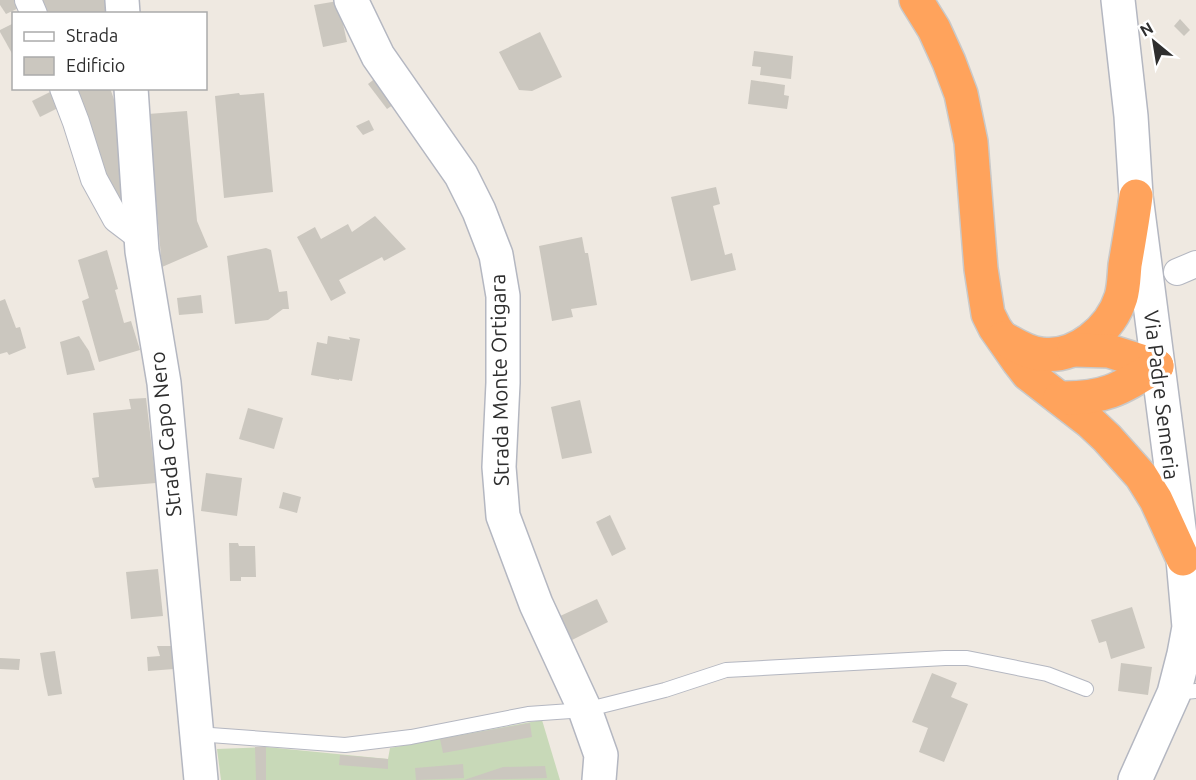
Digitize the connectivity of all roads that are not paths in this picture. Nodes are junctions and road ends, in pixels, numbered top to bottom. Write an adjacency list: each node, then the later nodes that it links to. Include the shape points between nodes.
1 (351, 0): 15 (main road, Strada Monte Ortigara, via 378,56 460,175 496,255 503,296 499,467 503,516 536,604)
2 (916, 0): 8 (highway, via 938,37 961,94 971,142 985,300 988,314)
3 (1118, 0): 6 (main road, Via Padre Semeria)
4 (64, 90): 7 (street, via 94,179 116,219)
5 (131, 90): 7 (main road, Strada Capo Nero)
6 (1136, 196): 9 (highway, via 1120,297 1097,333); 10 (main road, Via Padre Semeria)
7 (141, 238): 16 (main road, Strada Capo Nero, via 164,383)
8 (1003, 338): 9 (highway, via 1040,354); 11 (highway, via 1028,374)
9 (1074, 350): 10 (highway, via 1109,351)
10 (1157, 366): 11 (highway, via 1109,393); 12 (main road, Via Padre Semeria)
11 (1060, 398): 12 (highway, via 1107,438 1141,476)
12 (1183, 559): 14 (main road, Via Padre Semeria, via 1189,627)
13 (1086, 689): 15 (lane, via 1047,674 967,658 945,658 726,670)
14 (1185, 692): 19 (main road, Via Padre Semeria)
15 (585, 710): 16 (lane, via 528,714 411,737 345,745); 18 (main road, Strada Monte Ortigara, via 601,755)
16 (195, 734): 17 (main road, Strada Capo Nero)
17 (201, 780)
18 (599, 780)
19 (1135, 780)

